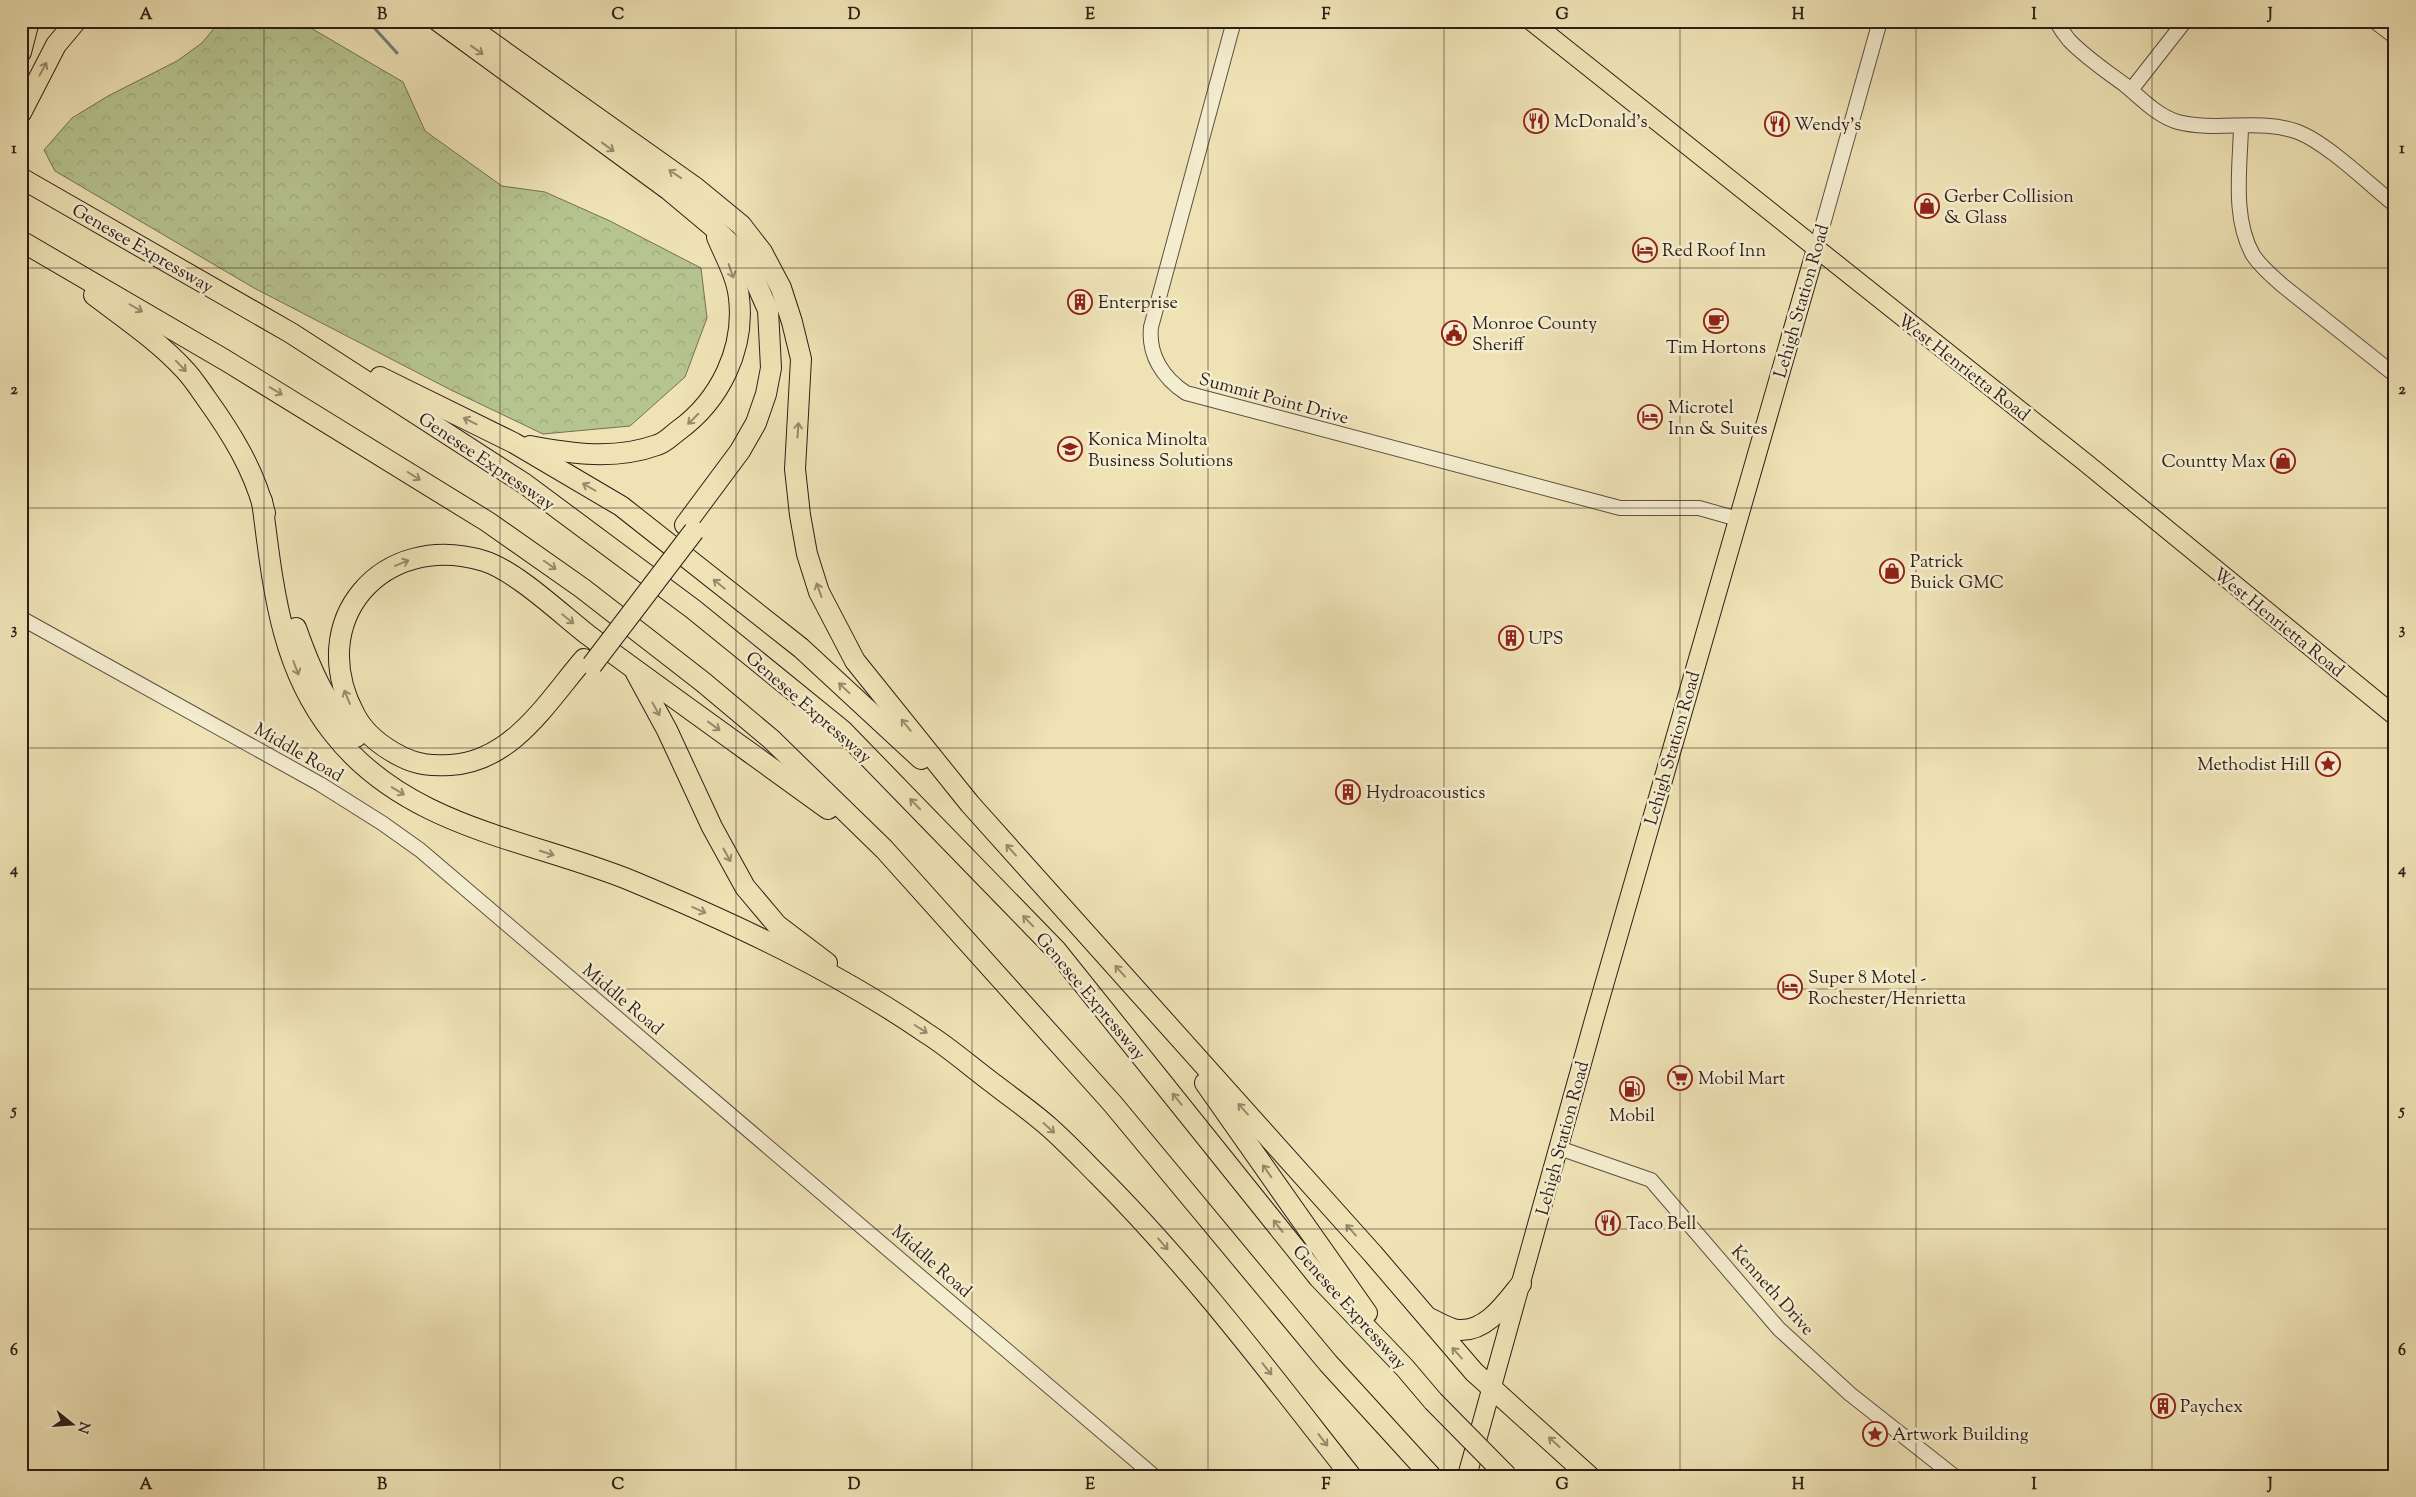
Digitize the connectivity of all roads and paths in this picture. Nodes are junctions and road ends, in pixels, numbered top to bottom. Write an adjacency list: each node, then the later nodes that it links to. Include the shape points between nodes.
1 (29, 21): 12 (highway)
2 (76, 21): 14 (highway, one-way to 2, via 56,45)
3 (438, 21): 19 (highway, one-way to 19, via 669,190)
4 (461, 21): 17 (highway, one-way to 4)
5 (1234, 21): 26 (street, Summit Point Drive, via 1151,327 1152,350 1166,378 1186,394 1620,508 1700,508)
6 (1531, 21): 21 (main road, West Henrietta Road)
7 (1880, 21): 21 (street, Lehigh Station Road)
8 (2056, 21): 13 (street, via 2069,40)
9 (2185, 21): 13 (street)
10 (2374, 21): 11 (street)
11 (2395, 37)
12 (21, 52)
13 (2131, 90): 15 (street, via 2147,104 2178,122)
14 (21, 113)
15 (2241, 127): 18 (street, via 2287,128 2305,135); 23 (street, via 2240,208 2254,256 2282,286)
16 (26, 181): 22 (highway, Genesee Expressway)
17 (714, 202): 27 (highway, via 757,256 770,282 778,308 782,367 766,427 750,455); 32 (highway, one-way to 17, via 855,661 819,592 807,554 795,469 801,359 792,322 781,288 762,252 741,225)
18 (2395, 205)
19 (712, 226): 24 (highway, one-way to 24, via 740,296 740,322 735,351 725,378 690,423 660,445 615,455 563,452); 27 (highway, via 741,254 768,310 771,368 756,423)
20 (28, 244): 25 (highway, one-way to 25, via 184,369 228,429 247,462); 33 (highway, one-way to 33, via 382,456 488,522 582,588 771,739)
21 (1816, 249): 26 (main road, Lehigh Station Road); 31 (main road, West Henrietta Road)
22 (291, 333): 24 (highway, one-way to 22); 39 (highway, Genesee Expressway, one-way to 22, via 1319,1278 1056,950 842,730 693,609 525,484)
23 (2395, 375)
24 (514, 443): 32 (highway, one-way to 24, via 801,648 645,524 621,506)
25 (262, 501): 29 (highway, via 290,612 312,673 352,732 370,752 394,767 444,779 489,770 530,742); 34 (highway, one-way to 34, via 278,613 295,670 333,733 358,760 392,788 436,813 485,833 627,879 752,933)
26 (1738, 518): 36 (main road, Lehigh Station Road)
27 (689, 528): 29 (highway, bridge)
28 (21, 618): 42 (street, Middle Road, via 320,784 420,850)
29 (588, 662): 30 (highway, one-way to 30, via 502,749 477,762 431,766 391,752 361,724 344,693 338,652 344,622 367,583 417,557 451,556 485,562 515,579)
30 (632, 667): 33 (highway, one-way to 33); 34 (highway, one-way to 34, via 745,887 777,925)
31 (2395, 716)
32 (970, 804): 35 (highway, one-way to 32)
33 (884, 850): 41 (highway, via 1112,1103 1328,1363)
34 (879, 1003): 43 (highway, one-way to 43, via 928,1034 1048,1126 1140,1218 1198,1283)
35 (1152, 1008): 38 (highway, one-way to 35, via 1373,1254); 39 (highway, one-way to 35)
36 (1559, 1148): 37 (main road, Lehigh Station Road); 47 (street, Kenneth Drive, via 1651,1180 1779,1328 1850,1394)
37 (1521, 1284): 38 (highway, via 1486,1322 1470,1329 1456,1330); 40 (main road, Lehigh Station Road)
38 (1424, 1316): 40 (highway, one-way to 38, via 1474,1372)
39 (1405, 1368): 45 (highway, Genesee Expressway, bridge)
40 (1492, 1387): 44 (main road, Lehigh Station Road); 46 (highway, one-way to 40)
41 (1428, 1473)
42 (1154, 1476)
43 (1351, 1476)
44 (1467, 1476)
45 (1507, 1476)
46 (1589, 1476)
47 (1954, 1476)

